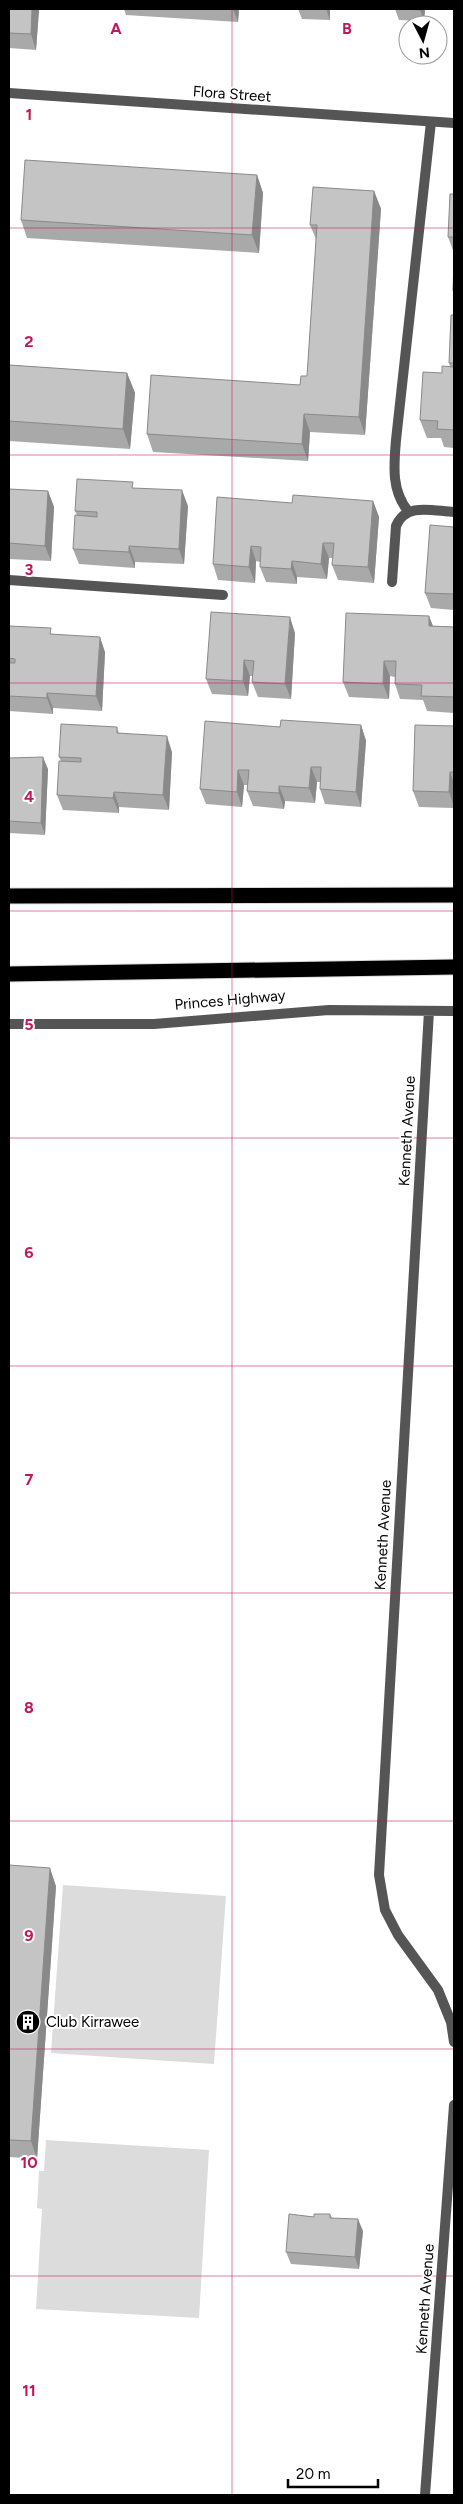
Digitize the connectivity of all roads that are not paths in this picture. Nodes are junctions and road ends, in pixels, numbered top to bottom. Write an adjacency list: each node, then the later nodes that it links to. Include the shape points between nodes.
1 (9, 93): 2 (street, Flora Street)
2 (431, 122): 3 (street, Flora Street); 4 (street, via 394,463 398,496)
3 (454, 123)
4 (408, 511): 5 (street); 7 (street, via 396,526)
5 (454, 512)
6 (9, 580): 8 (street)
7 (392, 582)
8 (223, 595)
9 (454, 895): 10 (highway)
10 (9, 896)
11 (454, 967): 12 (highway, Princes Highway)
12 (9, 974)
13 (429, 1011): 14 (street, Princes Highway); 15 (street, Princes Highway, via 329,1010 154,1024); 16 (street, Kenneth Avenue, via 379,1875 386,1910 398,1935 438,1990 451,2022)
14 (454, 1011)
15 (9, 1024)
16 (454, 2042)
17 (454, 2105): 18 (street, Kenneth Avenue)
18 (425, 2495)

